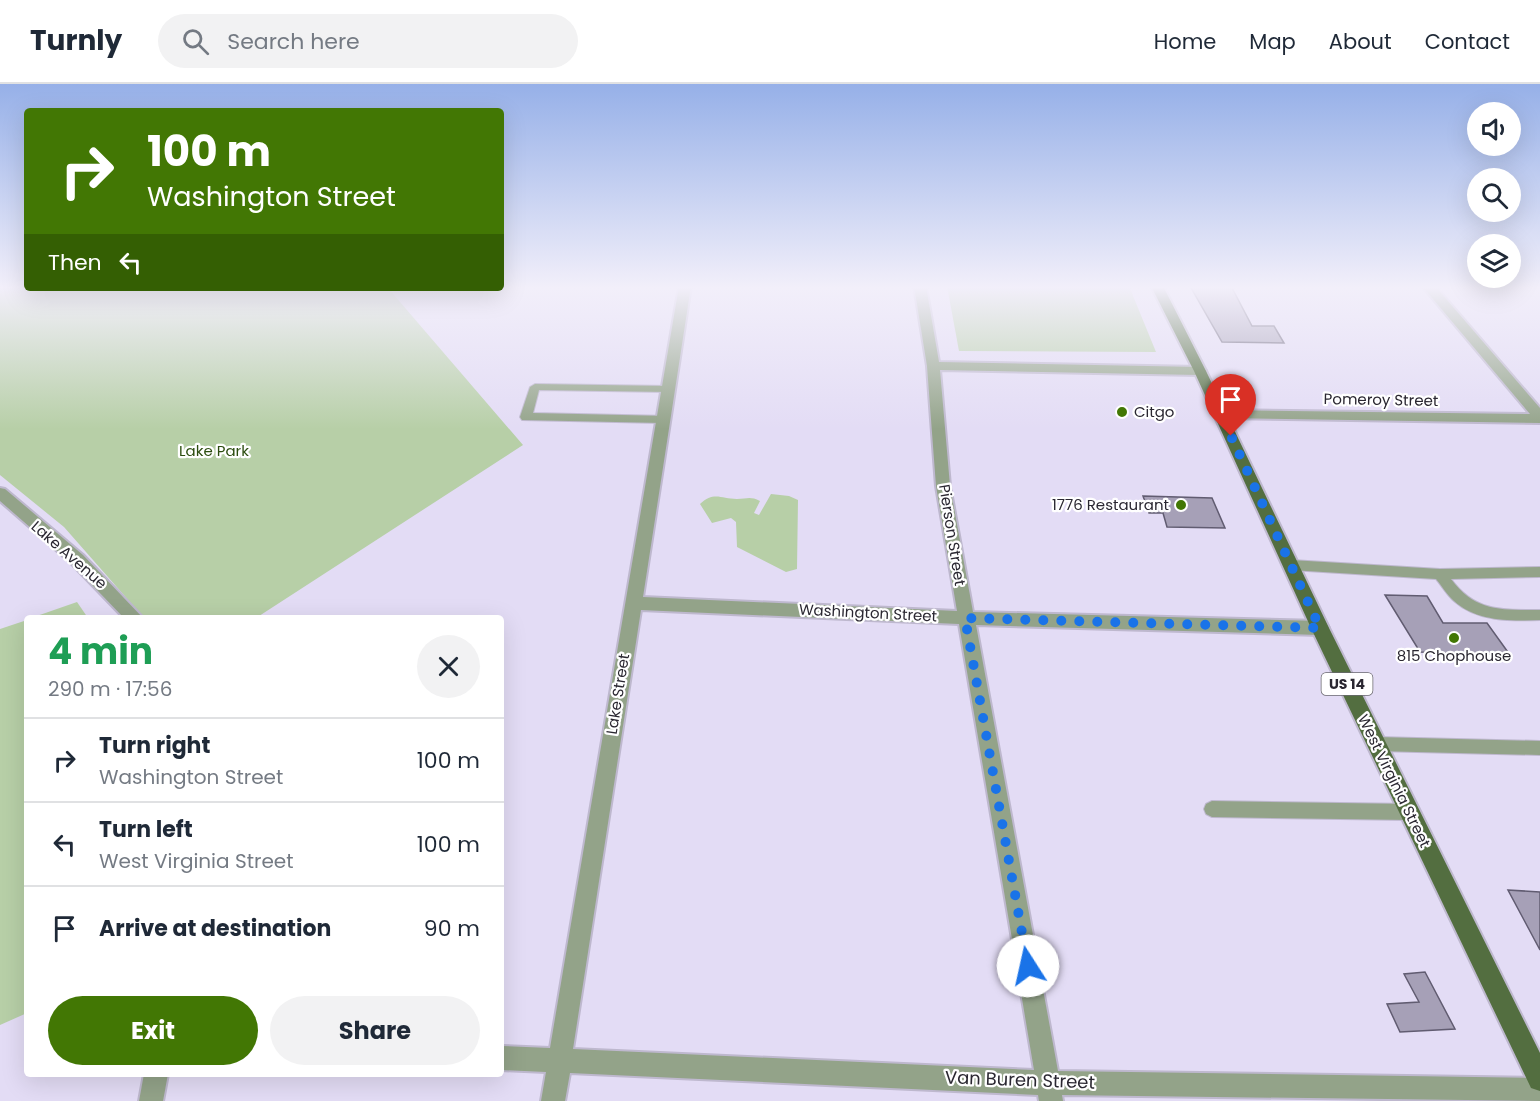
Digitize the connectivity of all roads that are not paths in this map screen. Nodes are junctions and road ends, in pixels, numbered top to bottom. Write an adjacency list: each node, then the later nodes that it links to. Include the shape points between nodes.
1 (677, 333): 7 (street, Lake Street)
2 (928, 333): 5 (street, Pierson Street)
3 (1181, 333): 6 (main road, West Virginia Street / US 14)
4 (1468, 333): 9 (street)
5 (933, 366): 6 (street); 18 (street, Pierson Street, via 944,486)
6 (1200, 371): 8 (main road, West Virginia Street / US 14)
7 (668, 389): 10 (street, Lake Street); 10 (lane, via 535,387 526,417)
8 (1221, 414): 9 (street, Pomeroy Street); 12 (main road, West Virginia Street / US 14)
9 (1540, 418)
10 (663, 419): 15 (street, Lake Street)
11 (0, 494): 16 (street, Lake Avenue, via 77,559)
12 (1291, 565): 14 (lane); 19 (main road, West Virginia Street / US 14)
13 (1540, 572): 14 (lane)
14 (1440, 574): 17 (lane, via 1458,598 1488,612)
15 (632, 603): 18 (street, Washington Street); 25 (street, Lake Street)
16 (132, 615)
17 (1540, 615)
18 (965, 618): 19 (street, Washington Street); 29 (street, Pierson Street)
19 (1320, 628): 20 (main road, West Virginia Street / US 14)
20 (1377, 744): 21 (lane); 23 (main road, West Virginia Street / US 14)
21 (1540, 748)
22 (1212, 809): 23 (lane)
23 (1410, 812): 27 (main road, West Virginia Street / US 14)
24 (504, 1058): 25 (street, Van Buren Street)
25 (559, 1059): 29 (street, Van Buren Street); 32 (street, Lake Street)
26 (155, 1077): 31 (street)
27 (1540, 1079)
28 (1540, 1090): 30 (street, Van Buren Street)
29 (1050, 1092): 30 (street, Van Buren Street)
30 (1335, 1094)
31 (151, 1101)
32 (553, 1101)

